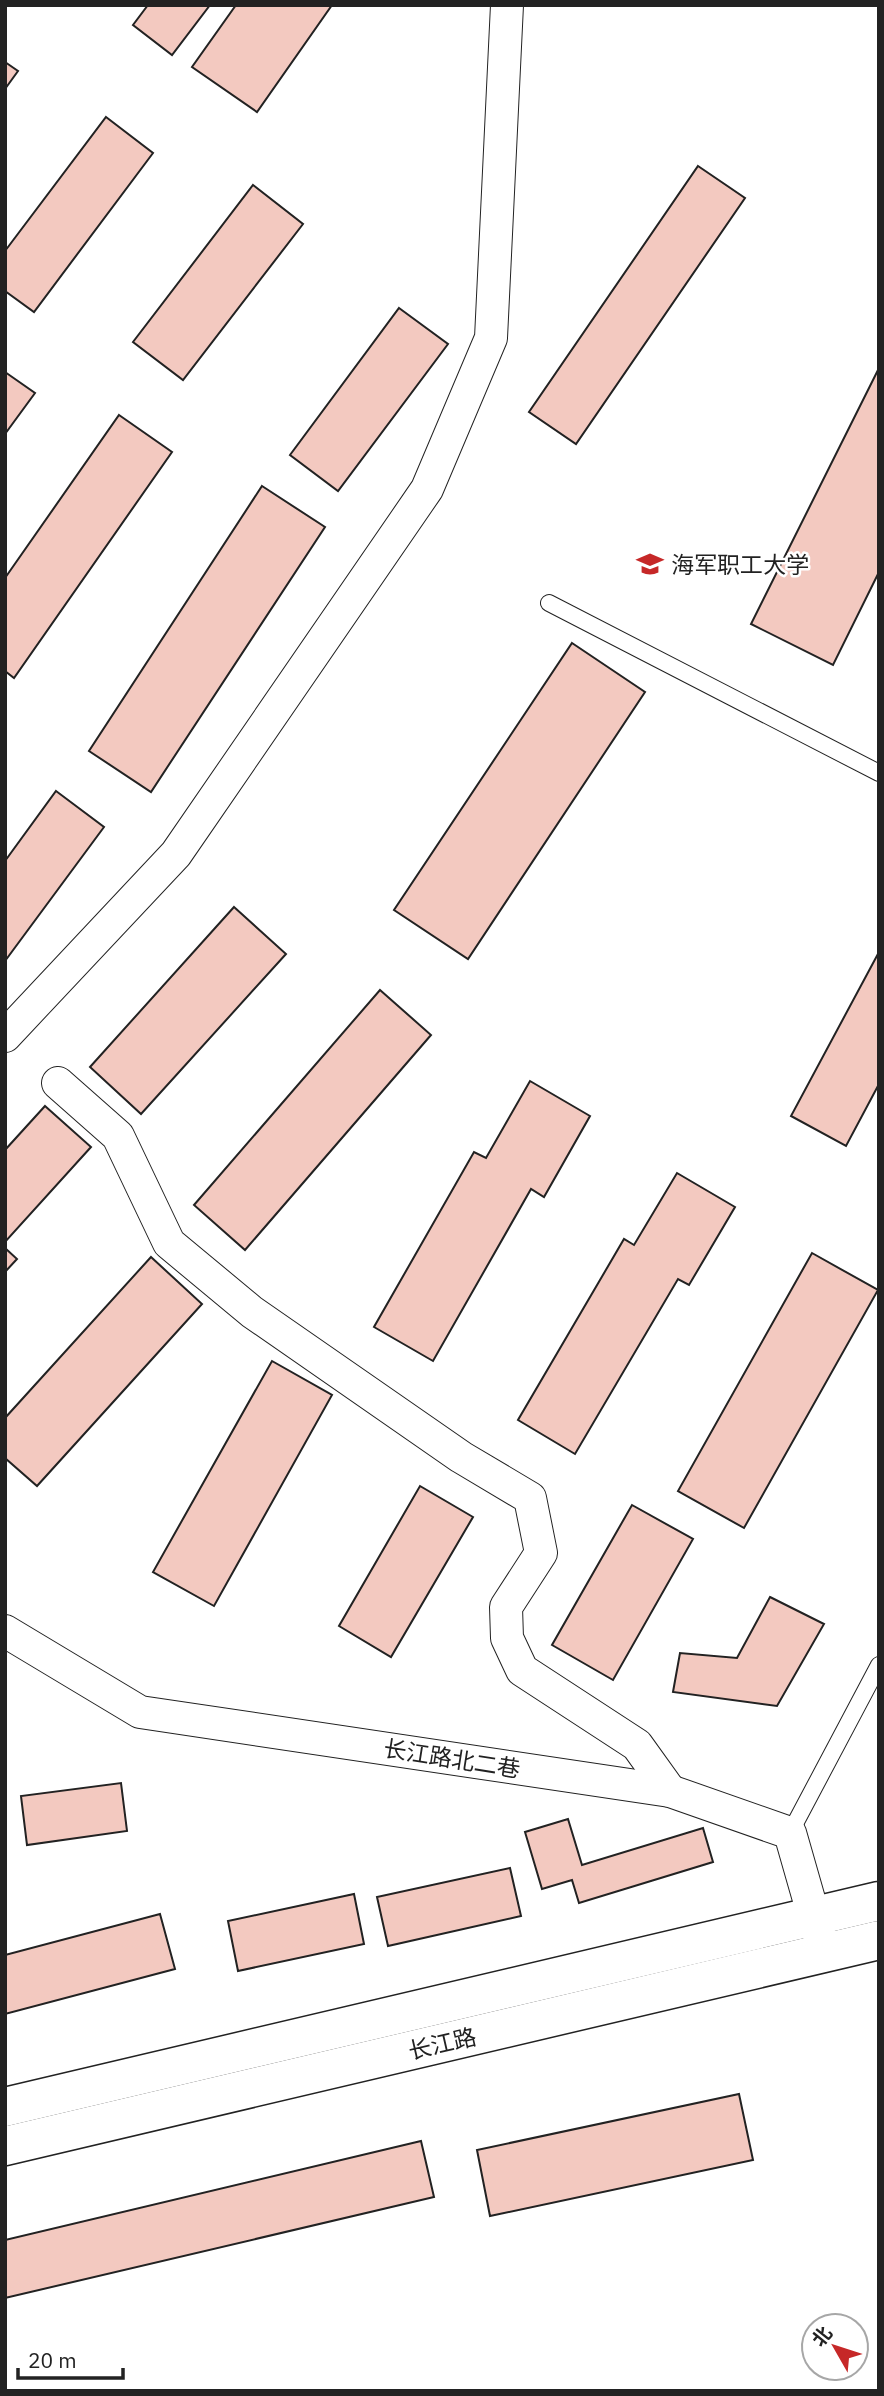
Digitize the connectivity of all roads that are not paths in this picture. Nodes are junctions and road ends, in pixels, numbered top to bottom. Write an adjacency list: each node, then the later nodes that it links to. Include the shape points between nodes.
1 (507, 5): 4 (street, via 491,338 427,488 176,854)
2 (549, 603): 3 (lane)
3 (879, 773)
4 (5, 1036)
5 (58, 1083): 8 (street, via 118,1136 169,1243 252,1312 461,1457 530,1497 541,1553 506,1607 507,1638 522,1670 637,1745)
6 (5, 1631): 8 (street, 长江路北二巷, via 140,1712)
7 (879, 1665): 9 (lane)
8 (670, 1791): 9 (street, 长江路北二巷)
9 (790, 1833): 11 (street)
10 (879, 1902): 11 (highway, 长江路)
11 (814, 1917): 13 (street); 14 (highway, 长江路)
12 (879, 1940): 13 (highway, 长江路)
13 (824, 1953): 15 (highway, 长江路)
14 (5, 2107)
15 (5, 2146)

